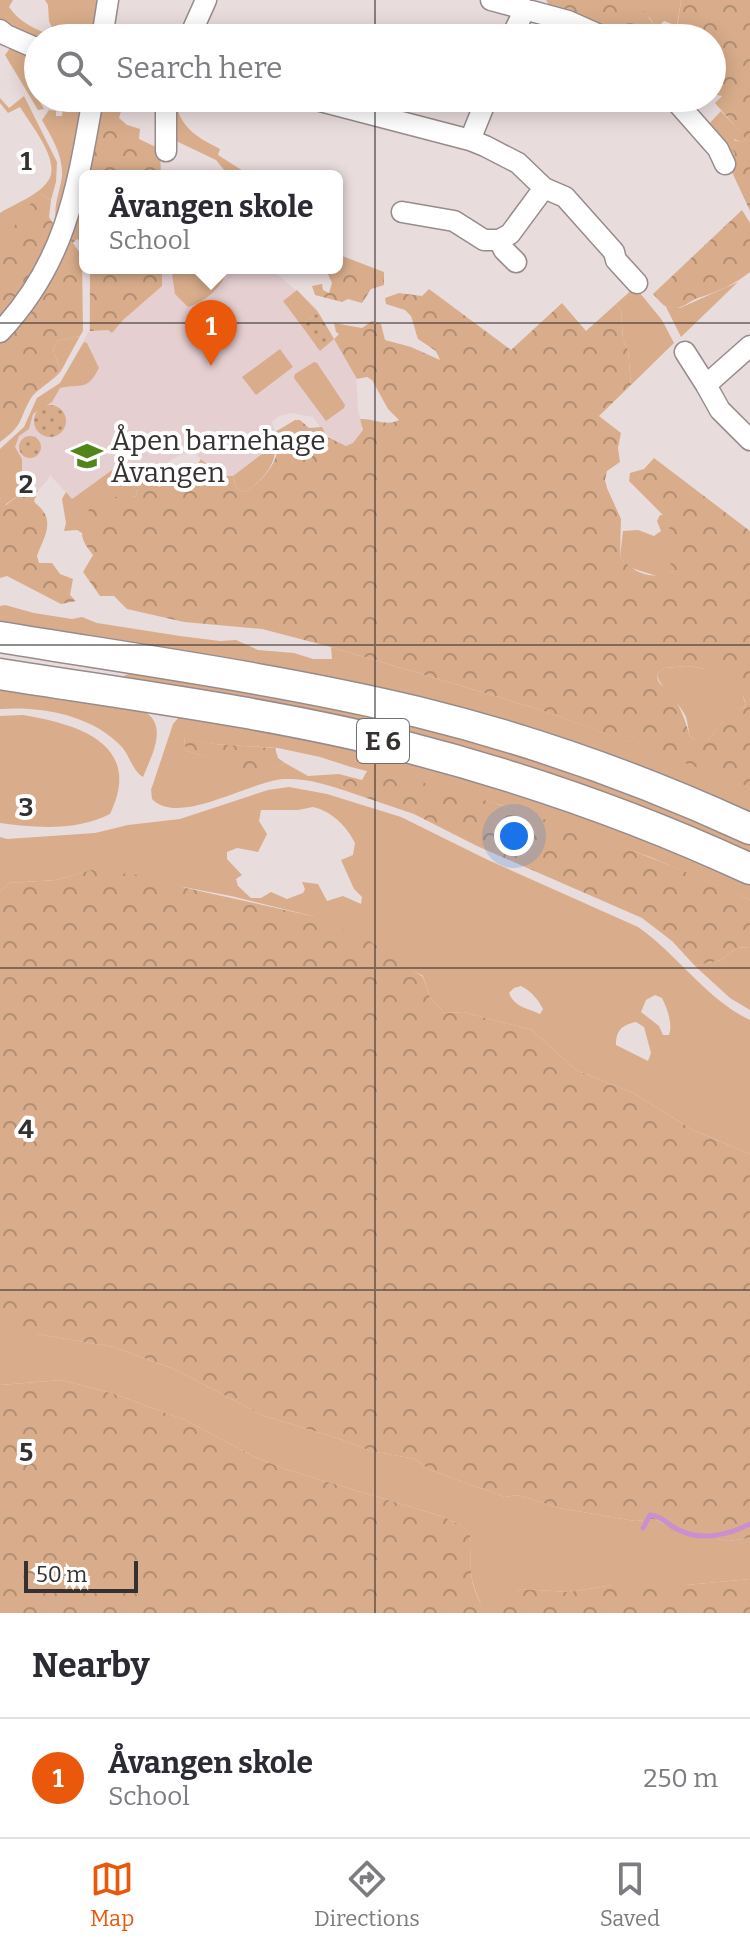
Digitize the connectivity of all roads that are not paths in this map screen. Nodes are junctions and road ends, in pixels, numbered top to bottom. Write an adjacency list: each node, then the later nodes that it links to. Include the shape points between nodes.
1 (108, 0): 5 (street)
2 (206, 0): 6 (street)
3 (491, 0): 4 (street)
4 (525, 9): 7 (street); 8 (street)
5 (104, 24)
6 (195, 24)
7 (518, 24)
8 (575, 24)
9 (2, 36): 10 (street)
10 (24, 44)
11 (90, 112): 19 (street)
12 (166, 112): 17 (street)
13 (363, 112): 16 (street)
14 (481, 112): 16 (street)
15 (685, 112): 18 (street)
16 (470, 140): 21 (street, via 518,163)
17 (166, 151)
18 (725, 164)
19 (79, 170)
20 (79, 172): 26 (street, via 50,263)
21 (544, 188): 23 (street, via 510,234); 25 (street, via 565,197)
22 (402, 212): 23 (street, via 454,221 484,240)
23 (499, 240): 24 (street)
24 (516, 262)
25 (637, 283)
26 (0, 332)
27 (750, 346): 29 (street)
28 (685, 352): 29 (street)
29 (706, 385): 30 (street, via 720,410)
30 (750, 440)
31 (0, 637): 33 (highway, E 6, via 251,677 421,713 624,776)
32 (0, 674): 34 (highway, E 6, via 260,716 393,744 595,805)
33 (750, 829)
34 (750, 869)

